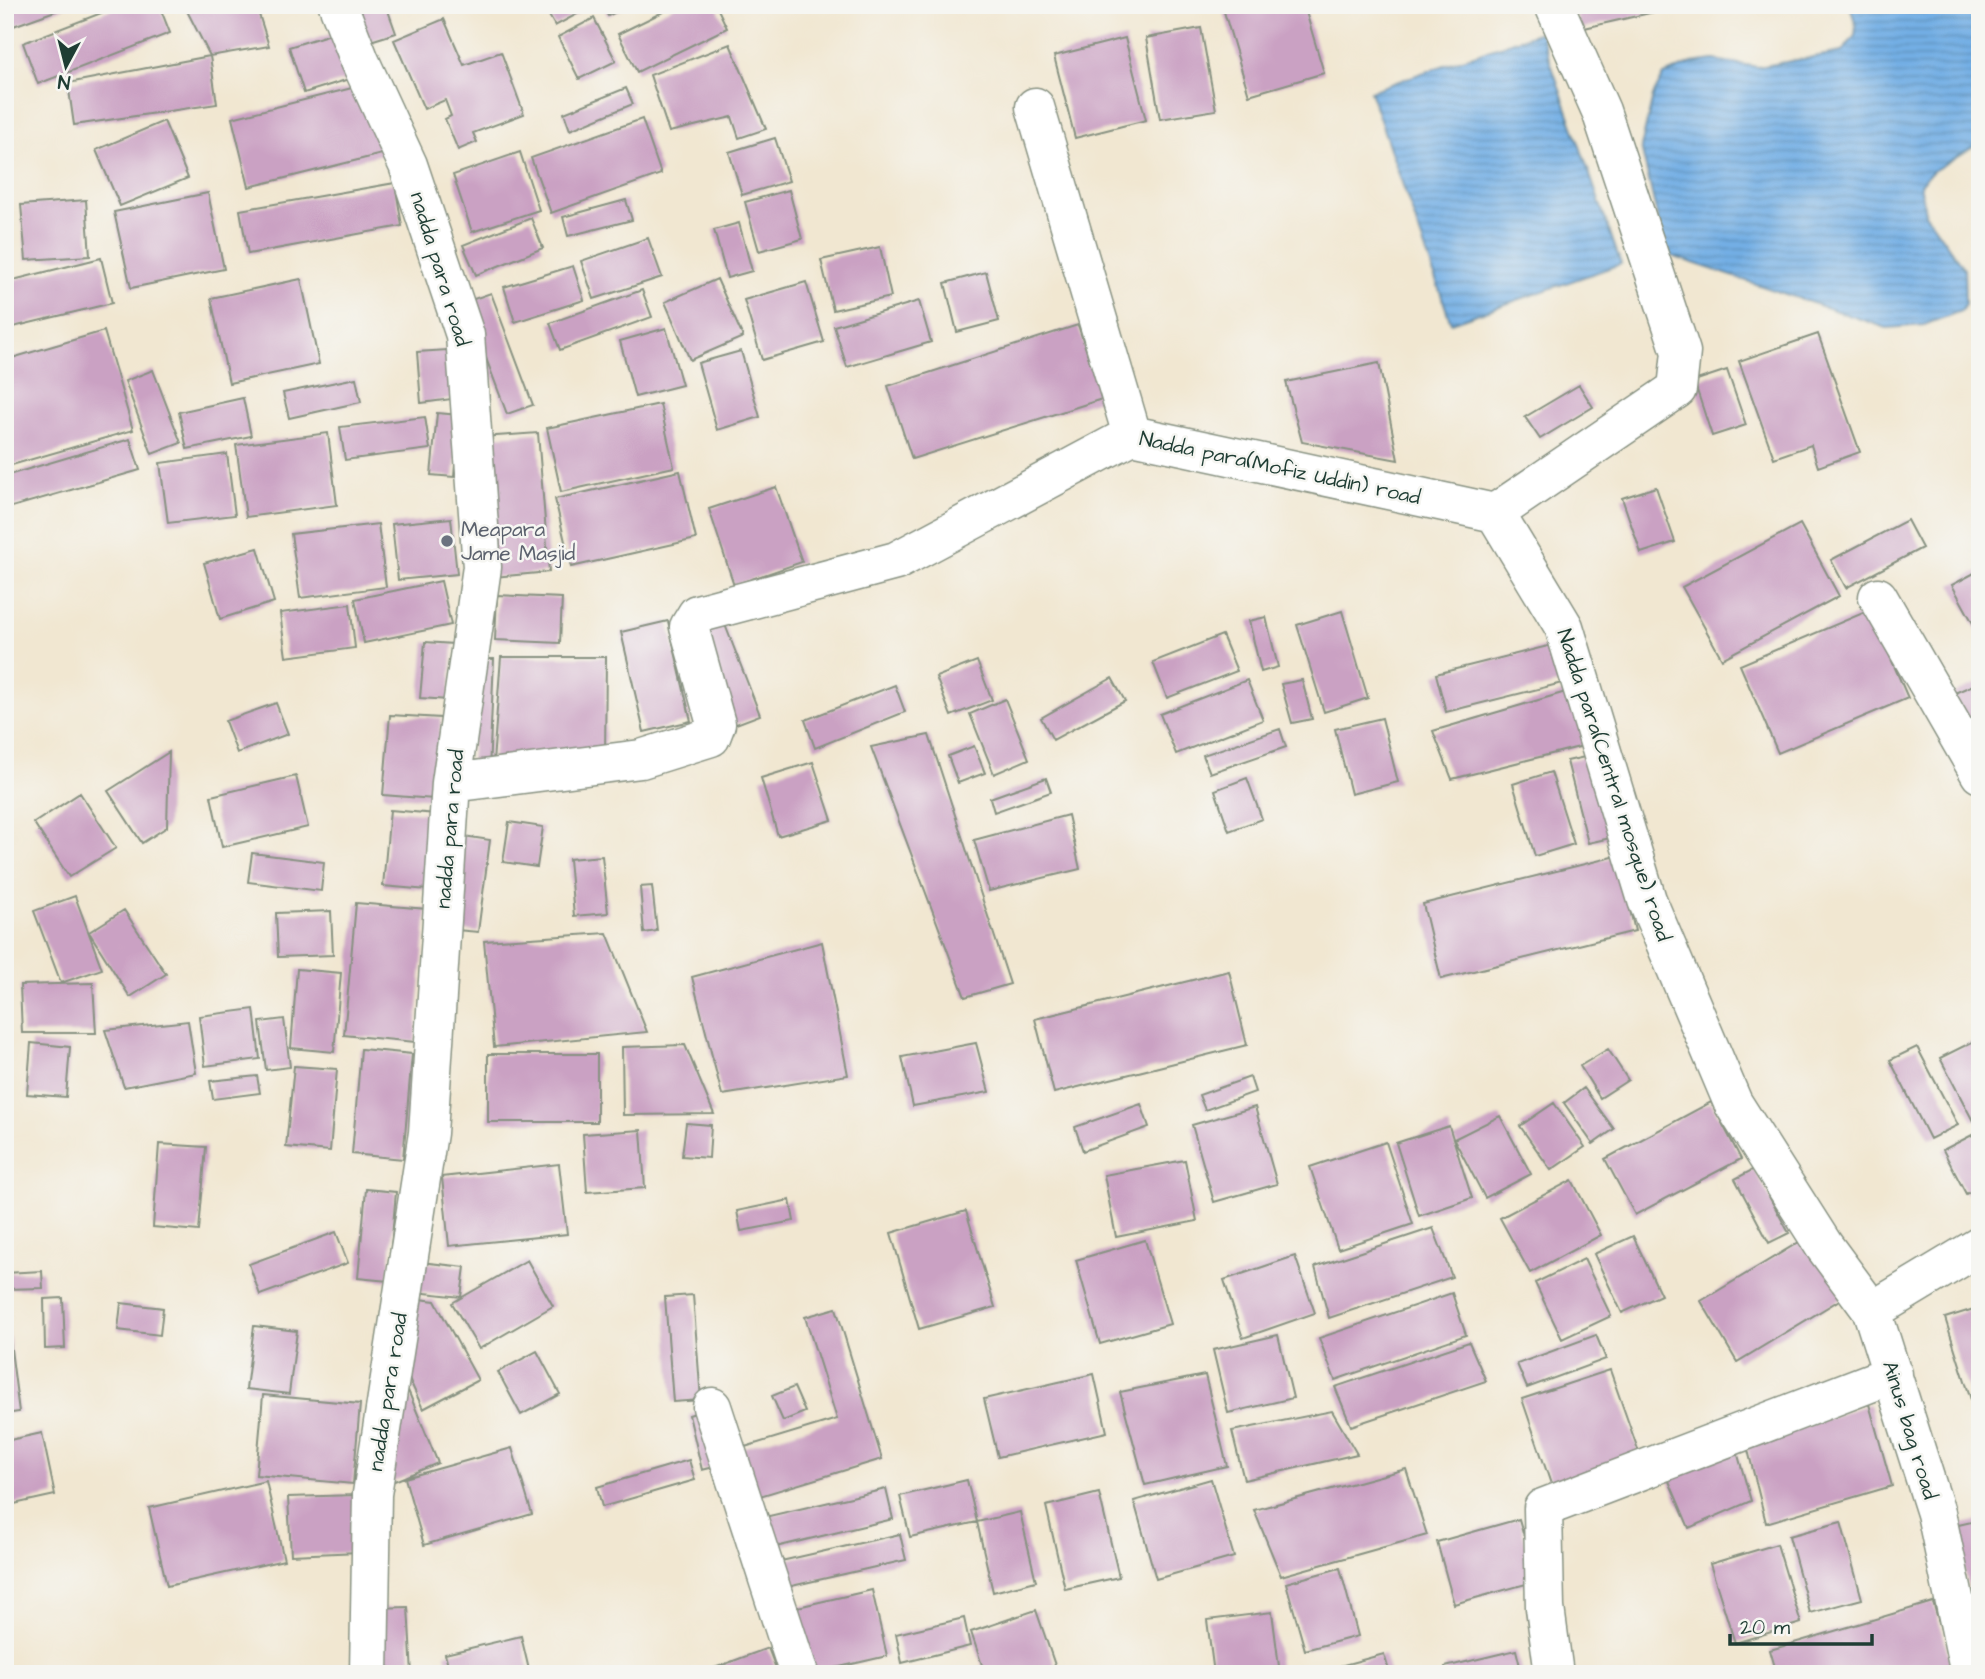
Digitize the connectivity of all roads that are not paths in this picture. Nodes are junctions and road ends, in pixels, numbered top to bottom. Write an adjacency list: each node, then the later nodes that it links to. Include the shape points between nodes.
1 (338, 5): 8 (street, nadda para road, via 408,165 464,335 482,567)
2 (1554, 5): 5 (street, via 1601,111 1681,352 1677,389)
3 (1035, 107): 4 (street)
4 (1132, 435): 5 (street, Nadda para(Mofiz Uddin) road); 8 (street, Nadda para(Mofiz Uddin) road, via 896,561 697,614 689,627 716,724 711,737 641,760)
5 (1495, 513): 10 (street, Nadda para(Central mosque) road, via 1564,628 1647,900 1733,1103 1824,1246)
6 (1878, 597): 7 (street)
7 (1980, 774)
8 (451, 783): 14 (street, nadda para road, via 428,1133 372,1494)
9 (1980, 1246): 10 (street)
10 (1872, 1311): 11 (street, Ainus bag road)
11 (1893, 1374): 13 (street, Ainus bag road, via 1936,1513); 16 (street, via 1543,1508 1545,1608)
12 (712, 1407): 15 (street)
13 (1973, 1664)
14 (369, 1674)
15 (799, 1674)
16 (1553, 1674)

